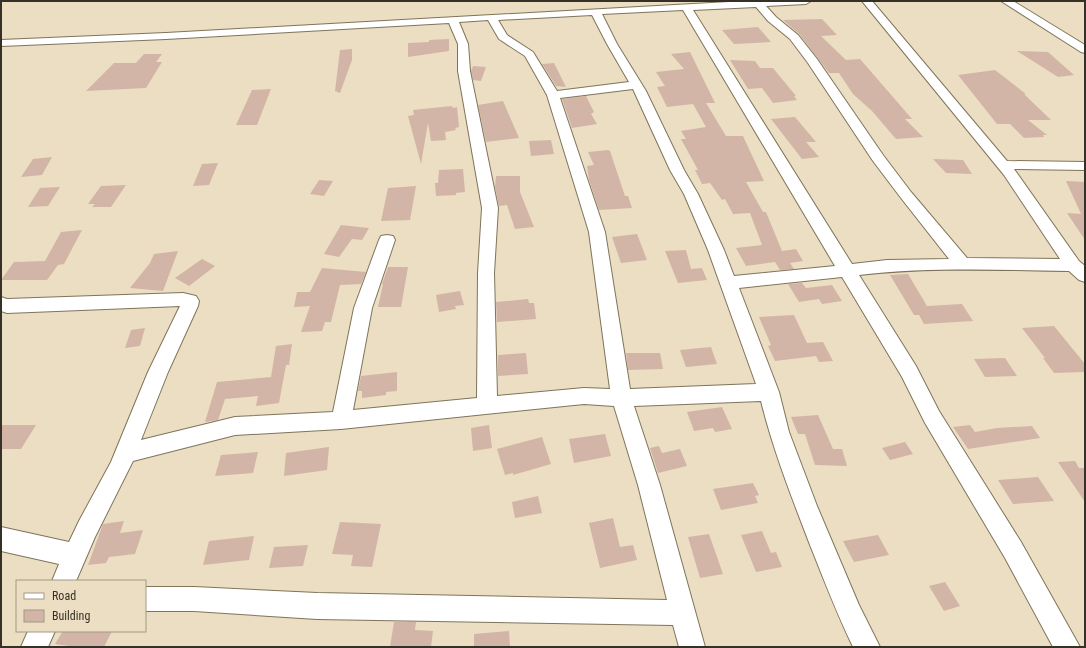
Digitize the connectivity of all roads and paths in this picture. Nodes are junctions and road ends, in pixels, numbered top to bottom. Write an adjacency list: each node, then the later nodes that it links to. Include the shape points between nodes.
1 (806, 1): 4 (street)
2 (867, 1): 13 (street)
3 (1006, 1): 10 (street)
4 (759, 4): 5 (street); 16 (street, via 794,37 878,158)
5 (686, 7): 6 (street); 18 (street)
6 (596, 12): 7 (street); 11 (street)
7 (491, 17): 8 (street); 12 (street, via 503,37 529,54)
8 (453, 19): 9 (street); 24 (street, via 463,44 464,71 490,208 486,273)
9 (1, 43)
10 (1085, 50)
11 (636, 85): 12 (street); 20 (street, via 691,194)
12 (553, 96): 23 (street, via 597,232)
13 (1003, 166): 14 (street); 17 (street)
14 (1085, 166)
15 (387, 240): 25 (street, via 363,308)
16 (963, 264): 17 (street); 18 (street)
17 (1073, 265): 19 (street)
18 (848, 270): 20 (street); 36 (street, via 909,372 932,417 1013,550)
19 (1085, 276)
20 (729, 283): 22 (street)
21 (1, 304): 26 (street, via 15,306 183,299 190,301)
22 (769, 392): 23 (street); 35 (street, via 806,506 850,614)
23 (621, 398): 24 (street, via 584,396); 31 (street, via 649,485)
24 (487, 405): 25 (street)
25 (341, 420): 26 (street, via 235,426)
26 (125, 453): 28 (street)
27 (1, 540): 28 (street)
28 (76, 556): 29 (street)
29 (64, 580)
30 (146, 599): 31 (street, via 317,606)
31 (683, 613): 34 (street)
32 (42, 632): 33 (street)
33 (34, 647)
34 (692, 647)
35 (867, 647)
36 (1067, 647)

